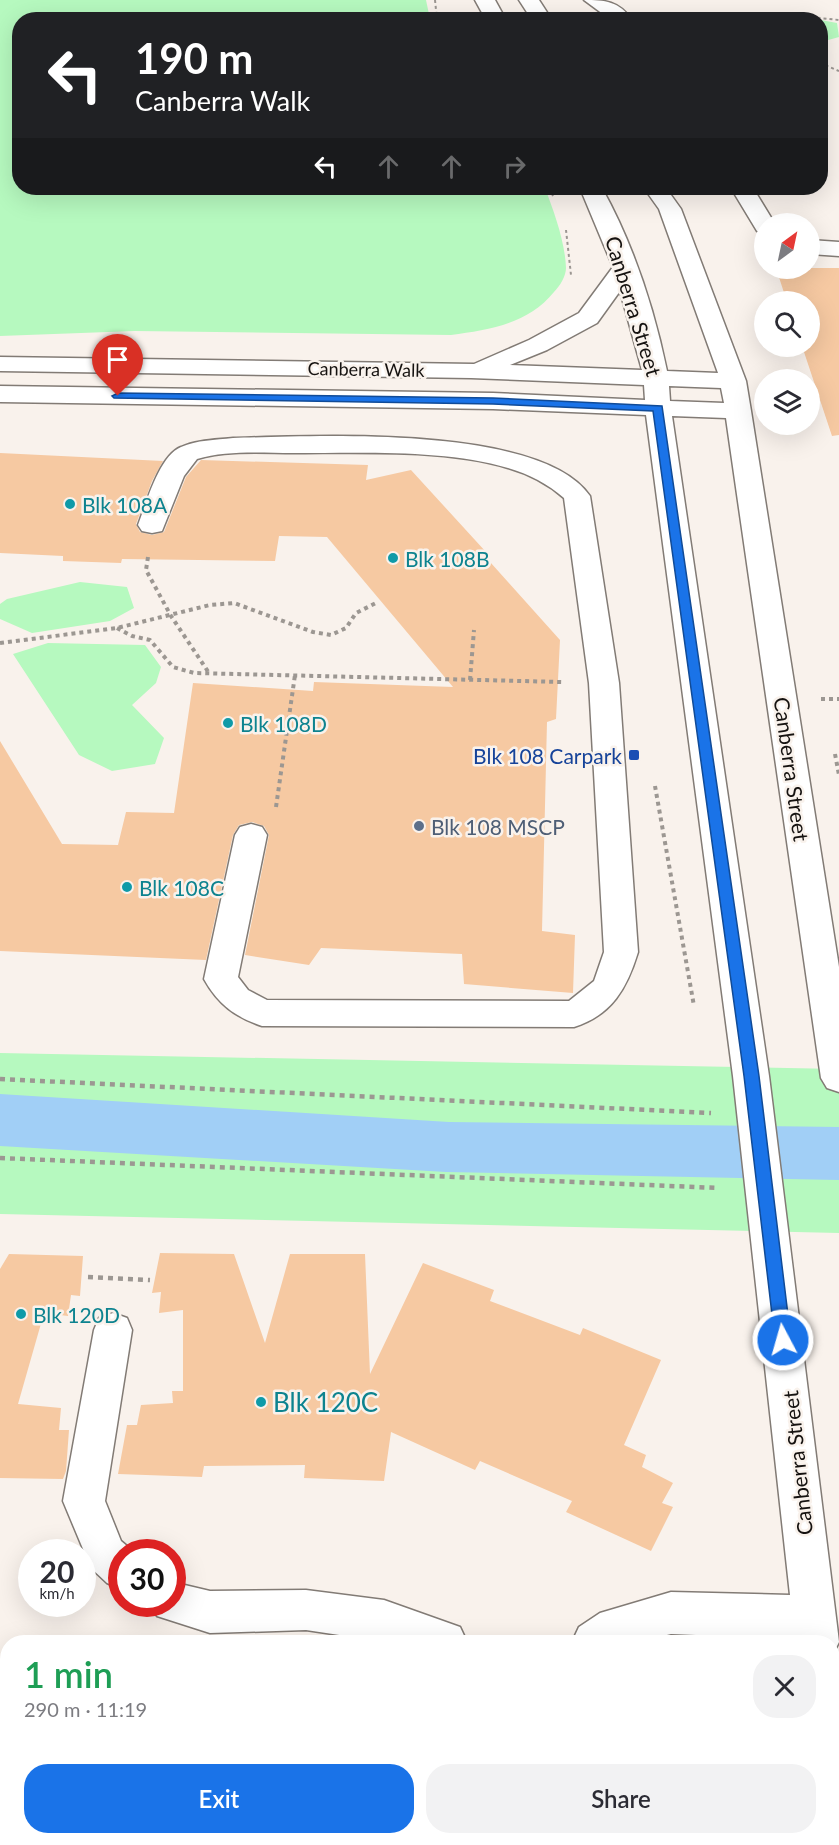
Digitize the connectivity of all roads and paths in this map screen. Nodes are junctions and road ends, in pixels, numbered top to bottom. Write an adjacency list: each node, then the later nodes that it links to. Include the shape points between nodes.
1 (594, 0): 2 (street)
2 (614, 12)
3 (552, 195): 7 (path)
4 (595, 195): 12 (street, Canberra Street)
5 (661, 195): 17 (street, Canberra Street, via 670,209)
6 (745, 195): 8 (street)
7 (558, 208)
8 (757, 213)
9 (566, 229): 13 (path, via 573,273)
10 (820, 248): 11 (street)
11 (839, 249)
12 (626, 266): 15 (street, via 588,318 538,345); 16 (street, Canberra Street)
13 (568, 281)
14 (0, 364): 15 (street, Canberra Walk)
15 (471, 371): 16 (street, Canberra Walk)
16 (658, 378): 17 (street, Canberra Walk); 20 (street, Canberra Street)
17 (733, 381): 21 (street, Canberra Street)
18 (0, 394): 19 (street, Canberra Walk)
19 (282, 398): 20 (street, Canberra Walk); 22 (street)
20 (658, 408): 21 (street, Canberra Walk); 46 (street, Canberra Street, via 751,1076)
21 (738, 411): 35 (street, Canberra Street)
22 (295, 446): 23 (street, via 189,452 177,463); 33 (street, via 454,450 498,457 558,478 577,496)
23 (152, 525)
24 (149, 553): 26 (path, via 146,570)
25 (376, 603): 26 (path, via 356,612 346,628 331,635 234,603)
26 (171, 616): 27 (path); 30 (path)
27 (117, 628): 29 (path); 30 (path, via 155,643 173,667)
28 (474, 630): 32 (path)
29 (0, 643)
30 (210, 674): 31 (path)
31 (295, 675): 32 (path); 34 (path, via 272,837)
32 (470, 680): 33 (path)
33 (604, 683): 34 (street, via 621,952 614,979 600,1000 574,1014 262,1013 236,999 221,979)
34 (251, 835)
35 (830, 964): 36 (street, Canberra Street)
36 (839, 1078)
37 (0, 1079): 38 (path)
38 (714, 1113)
39 (0, 1158): 40 (path)
40 (723, 1188)
41 (88, 1277): 42 (path)
42 (150, 1280)
43 (113, 1330): 44 (street, via 84,1501)
44 (108, 1556)
45 (186, 1606): 47 (street, via 210,1612 306,1610 372,1620)
46 (815, 1628): 48 (street, via 772,1617 671,1613 615,1628)
47 (422, 1635)
48 (604, 1635)

